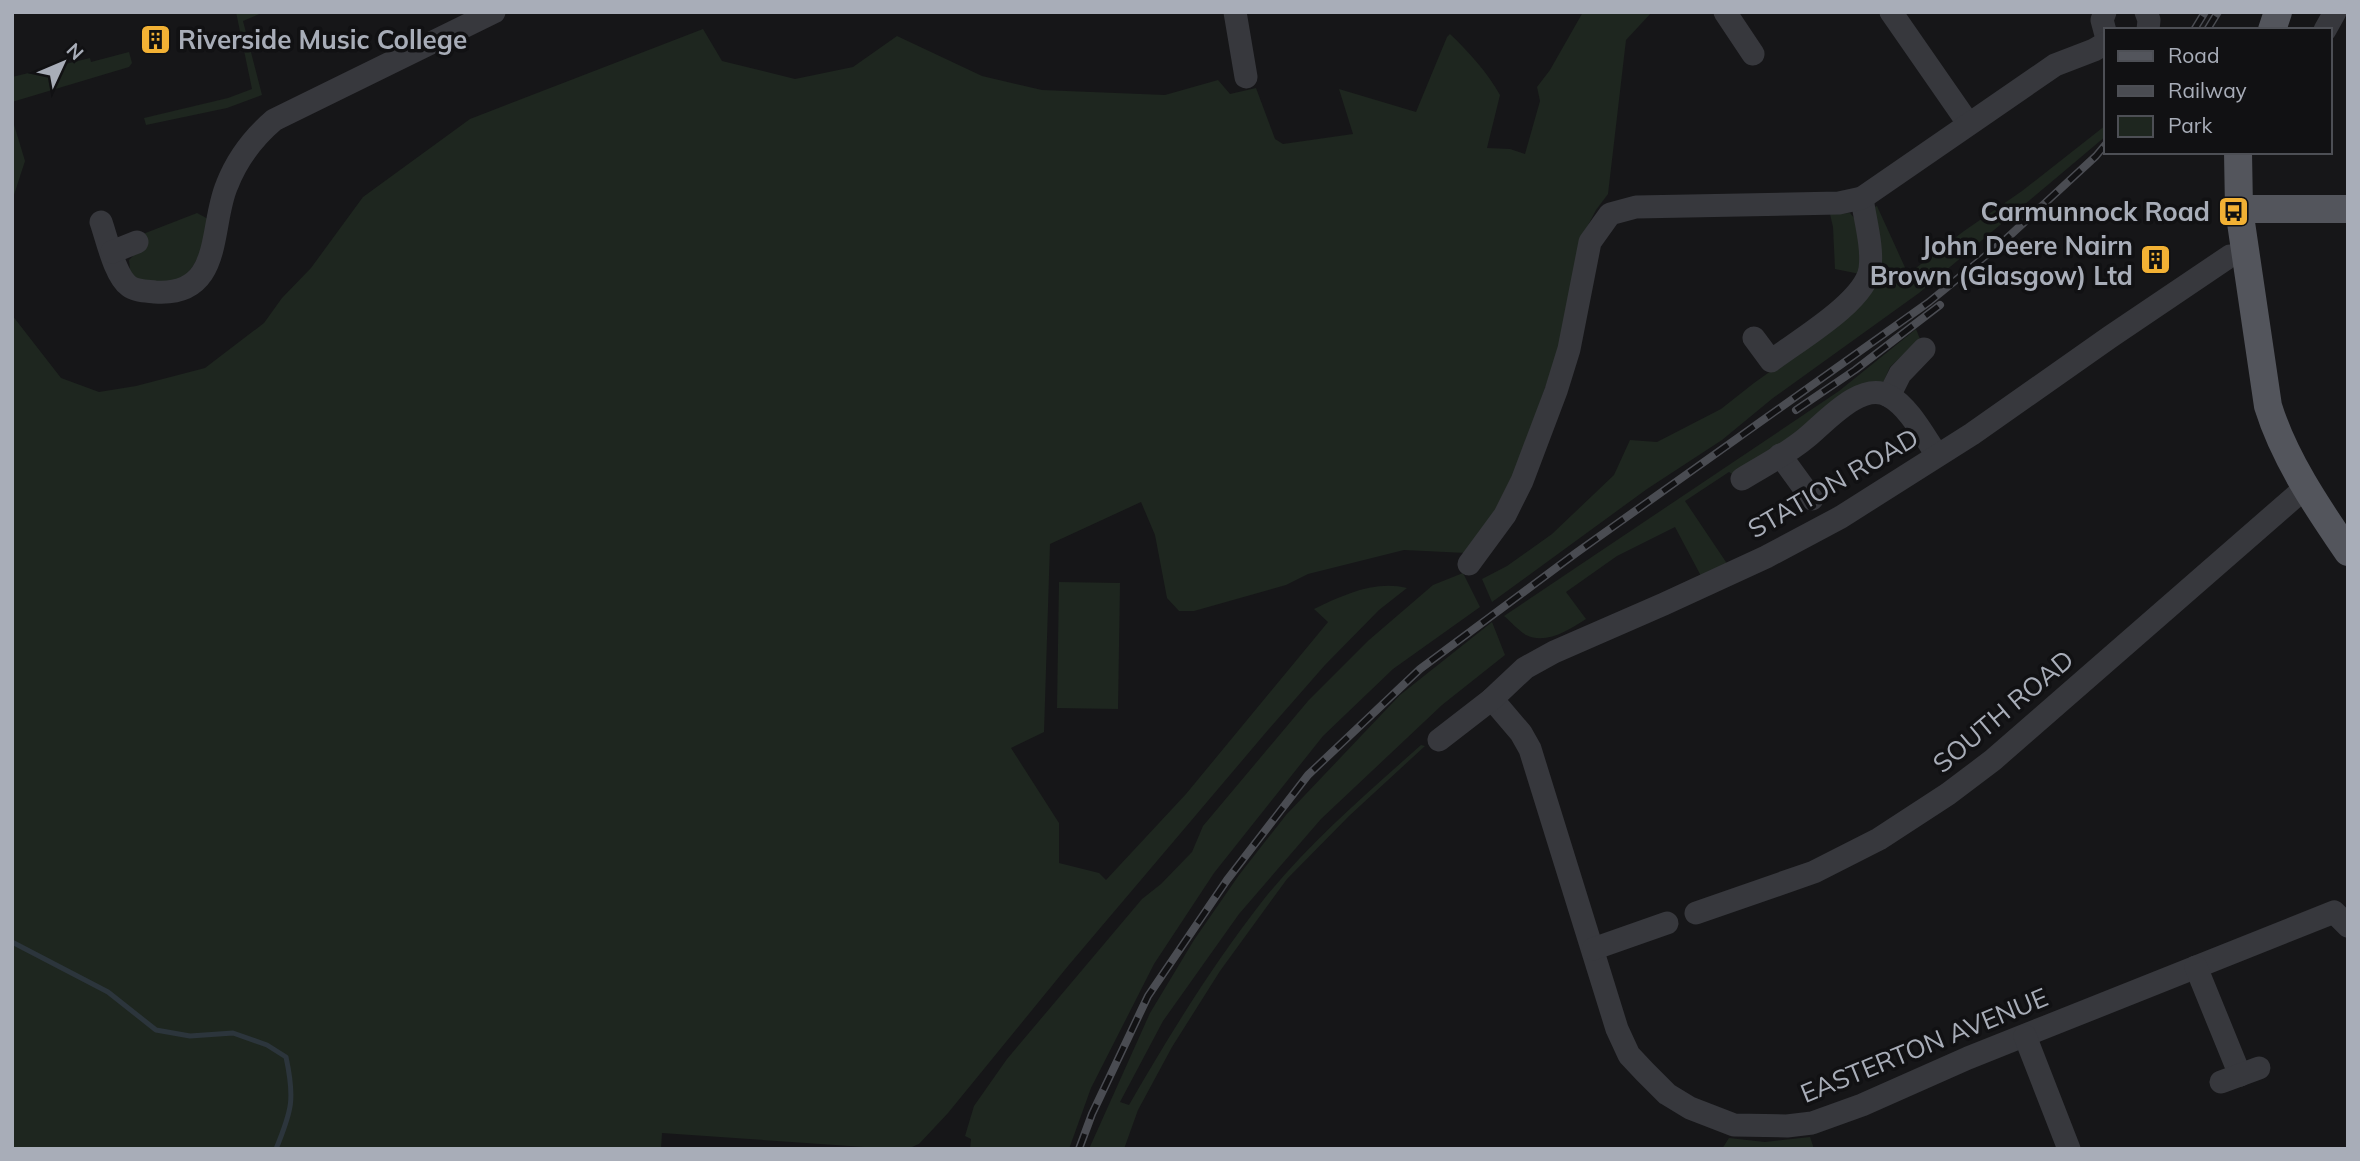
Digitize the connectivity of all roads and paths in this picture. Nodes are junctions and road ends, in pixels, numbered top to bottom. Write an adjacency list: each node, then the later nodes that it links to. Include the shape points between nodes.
1 (494, 12): 17 (street, via 274,120 245,150 226,187 211,254 189,286 163,293 129,287)
2 (1234, 12): 9 (street)
3 (1725, 12): 8 (street)
4 (1891, 12): 10 (street)
5 (2335, 12): 6 (street)
6 (2326, 28)
7 (2104, 44): 10 (street, via 2055,65)
8 (1753, 54)
9 (1246, 77)
10 (1968, 123): 12 (street)
11 (2238, 154): 13 (main road)
12 (1862, 198): 19 (street, via 1870,257 1863,286 1831,319 1770,360); 28 (street, via 1839,204 1636,207 1611,214 1590,242 1569,349 1522,481 1505,515)
13 (2239, 209): 14 (main road); 18 (main road)
14 (2348, 209)
15 (101, 222): 17 (street)
16 (137, 242): 17 (street)
17 (112, 253)
18 (2245, 255): 22 (street, STATION ROAD, via 2230,256); 25 (main road, via 2267,406)
19 (1754, 338)
20 (1924, 349): 21 (street, via 1900,374)
21 (1889, 396): 22 (street); 23 (street, via 1876,391 1849,402)
22 (1937, 454): 29 (street, STATION ROAD, via 1841,517 1766,557 1545,657 1513,677)
23 (1780, 455): 24 (street); 26 (street)
24 (1742, 479)
25 (2306, 487): 27 (main road); 31 (street, SOUTH ROAD, via 1948,794 1879,839 1814,872)
26 (1812, 499)
27 (2348, 552)
28 (1469, 564)
29 (1492, 699): 30 (street, STATION ROAD); 34 (street, EASTERTON AVENUE, via 1530,749)
30 (1439, 740)
31 (1696, 913)
32 (2341, 919): 35 (street, EASTERTON AVENUE)
33 (1667, 923): 34 (street)
34 (1593, 949): 36 (street, EASTERTON AVENUE, via 1629,1055 1667,1094 1734,1125 1812,1123)
35 (2196, 967): 36 (street, EASTERTON AVENUE); 37 (street)
36 (2025, 1036): 38 (street)
37 (2240, 1075)
38 (2069, 1149)

